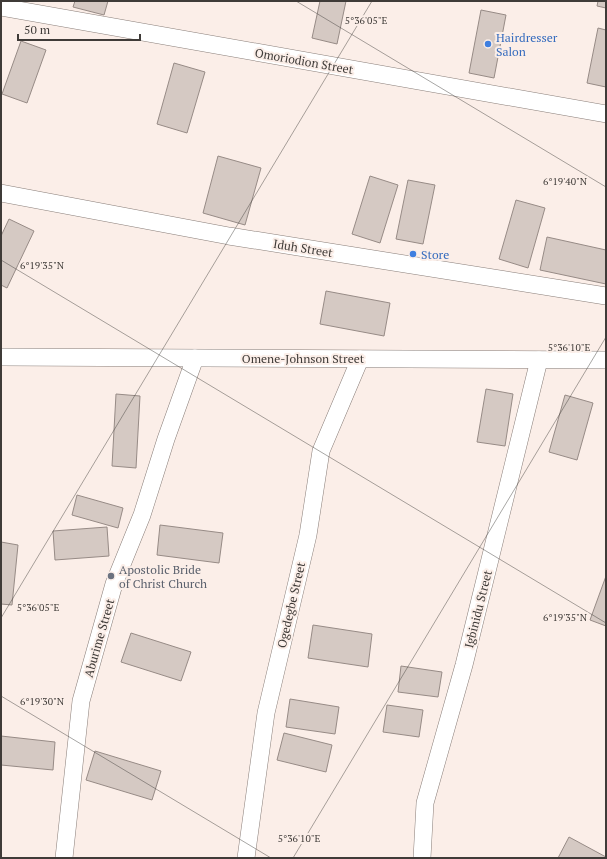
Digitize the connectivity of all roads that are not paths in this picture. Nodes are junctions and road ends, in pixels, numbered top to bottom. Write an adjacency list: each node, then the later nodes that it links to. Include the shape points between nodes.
1 (1, 7): 2 (street, Omoriodion Street)
2 (606, 114)
3 (1, 193): 4 (street, Iduh Street, via 229,236)
4 (606, 296)
5 (1, 357): 6 (street, Omene-Johnson Street)
6 (195, 358): 7 (street, Omene-Johnson Street); 10 (street, Aburime Street, via 142,516 114,584 81,701)
7 (360, 359): 8 (street, Omene-Johnson Street); 11 (street, Ogedegbe Street, via 320,451 308,535 266,713)
8 (539, 360): 9 (street, Omene-Johnson Street); 12 (street, Igbinidu Street, via 464,665 425,802)
9 (606, 360)
10 (64, 858)
11 (246, 858)
12 (422, 858)

